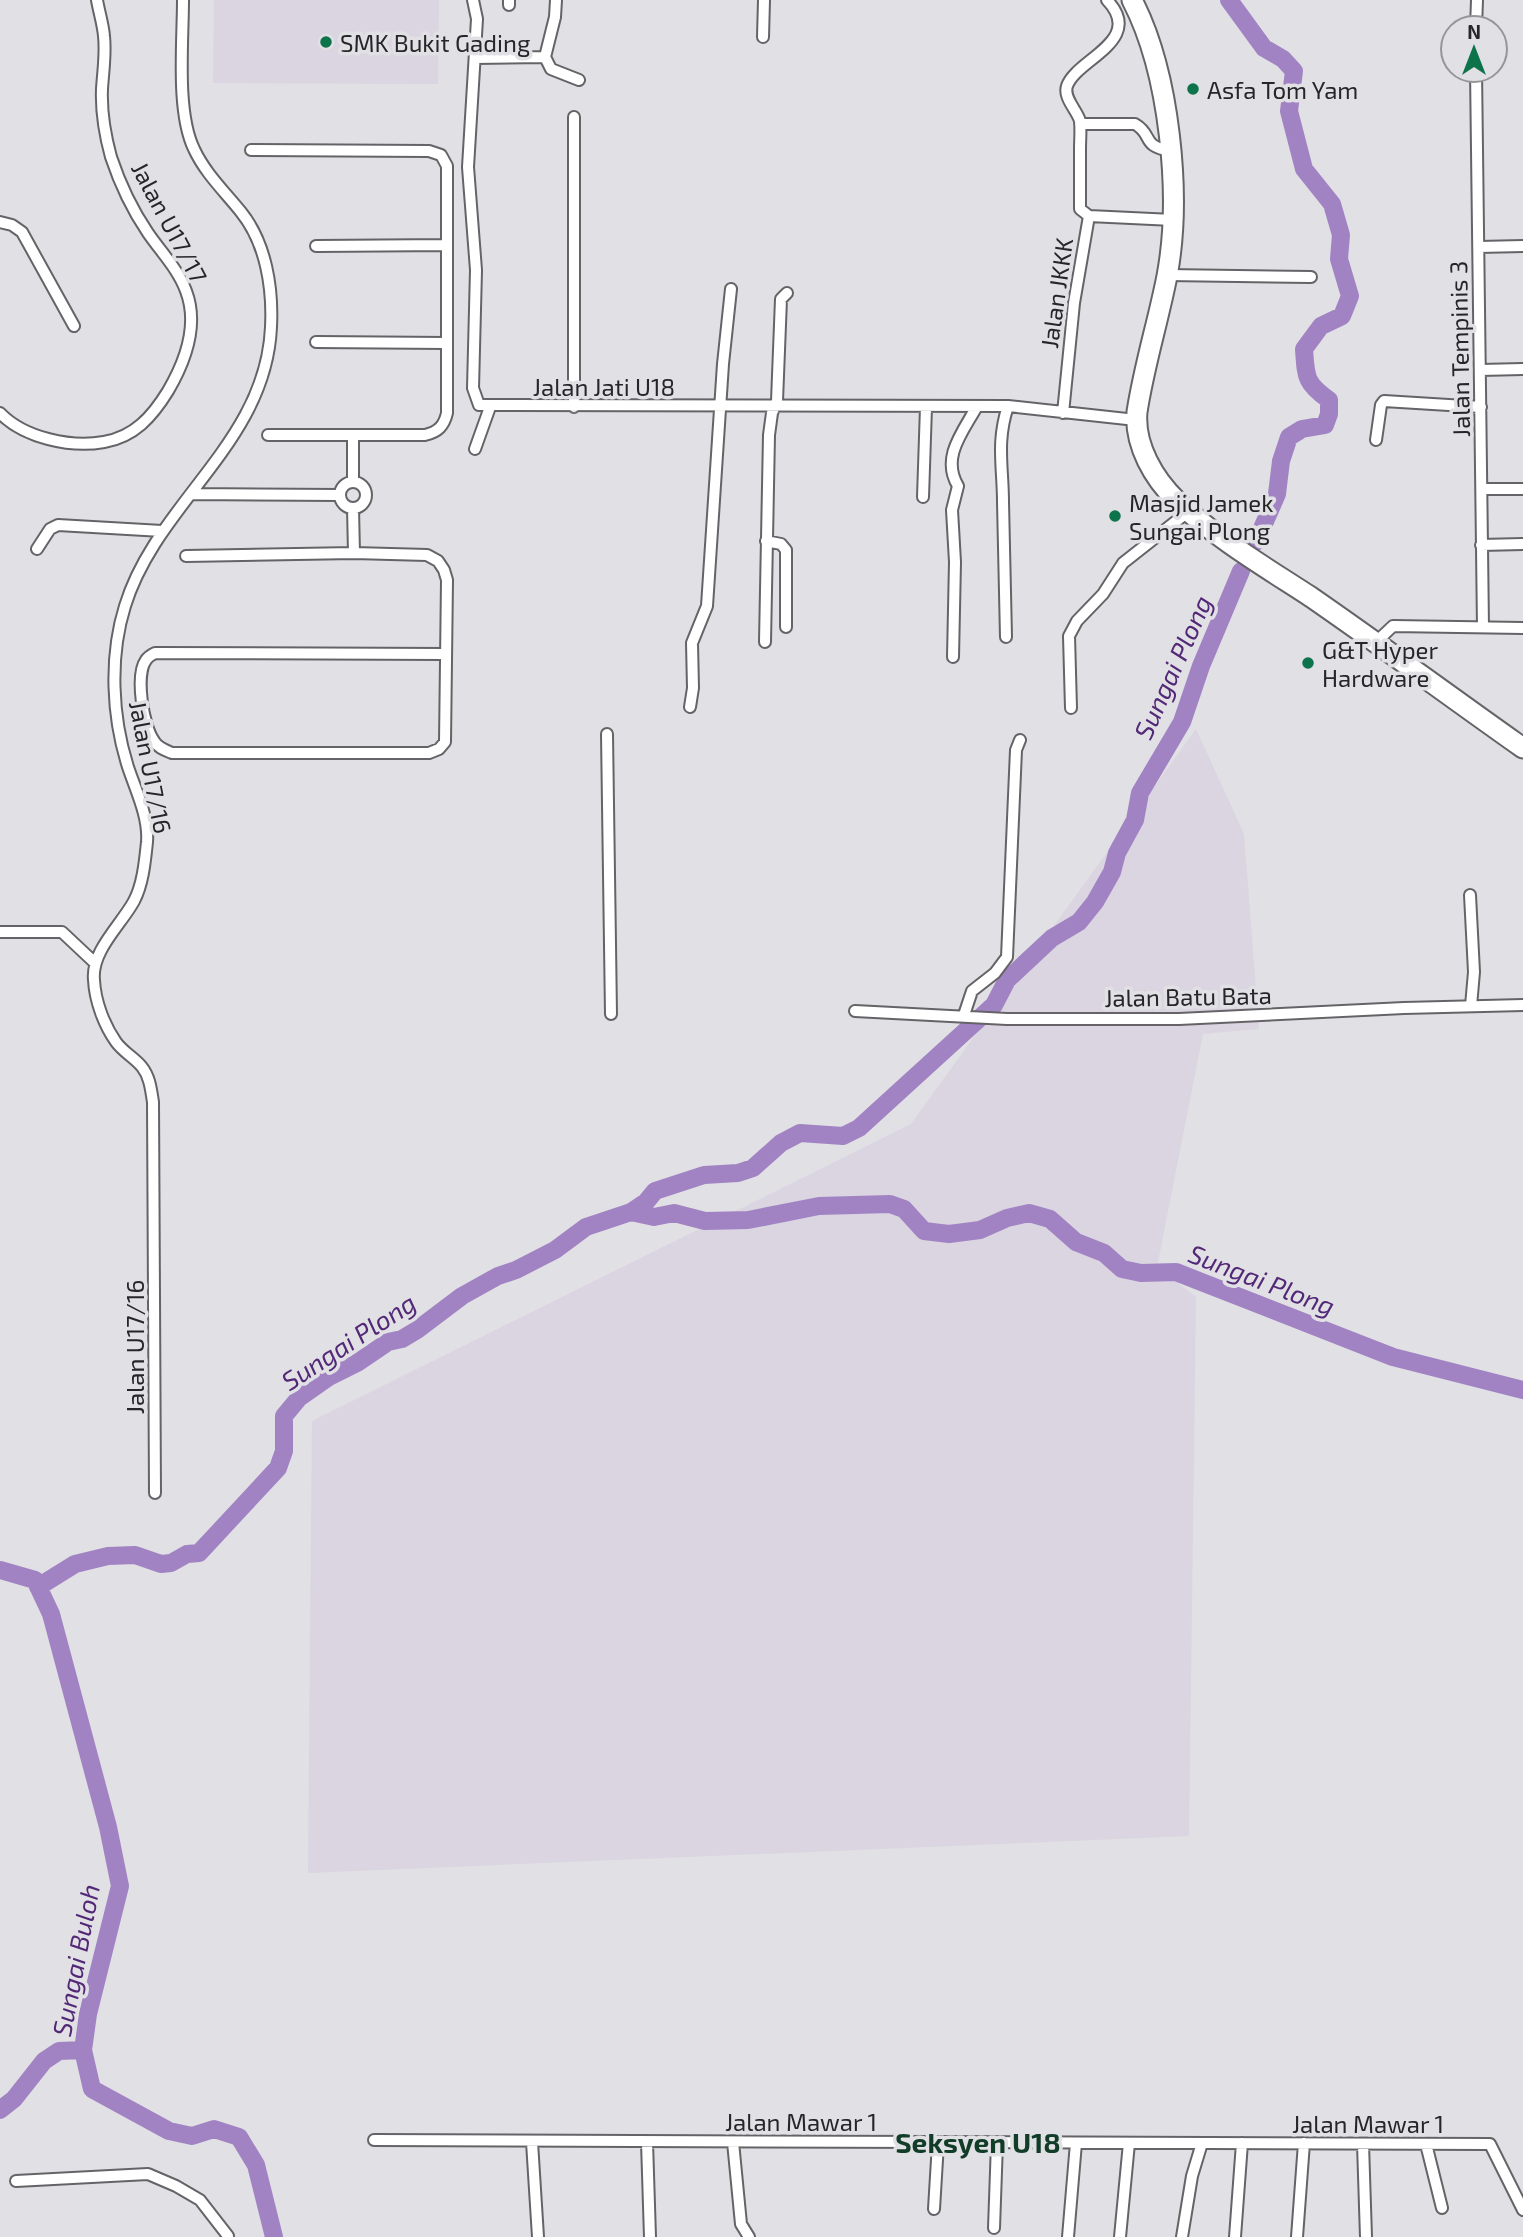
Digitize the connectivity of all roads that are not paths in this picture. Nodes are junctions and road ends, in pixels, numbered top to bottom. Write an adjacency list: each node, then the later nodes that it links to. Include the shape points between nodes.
1 (97, 0): 41 (street, Jalan U17/17, via 104,37 102,111 111,157 137,216 187,291 191,332 185,357 160,404 142,426 119,439 94,444 66,442 36,435)
2 (183, 0): 51 (street, Jalan U17/16, via 183,111 193,149 244,215 264,259 271,293 266,363 256,394 243,423)
3 (473, 0): 10 (street)
4 (556, 0): 9 (street)
5 (764, 0): 8 (street)
6 (1107, 0): 14 (street, Jalan JKKK, via 1117,18 1114,40 1066,88)
7 (1132, 0): 16 (highway, via 1153,50)
8 (763, 37)
9 (545, 57): 10 (street); 11 (street, via 551,69)
10 (475, 58): 34 (street, via 468,167 476,270 473,388 479,405)
11 (579, 80)
12 (1476, 84): 23 (street, Jalan Tempinis 3)
13 (574, 117): 35 (street)
14 (1080, 124): 16 (street, via 1135,124 1150,144); 17 (street, Jalan JKKK, via 1080,209)
15 (251, 150): 20 (street, via 429,151 441,155 447,166)
16 (1171, 151): 18 (highway)
17 (1088, 216): 18 (street); 42 (street, Jalan JKKK)
18 (1173, 220): 24 (highway)
19 (0, 222): 28 (street, via 22,232)
20 (447, 245): 21 (street); 30 (street)
21 (316, 246)
22 (1523, 246): 23 (street)
23 (1479, 247): 32 (street, Jalan Tempinis 3)
24 (1167, 275): 25 (street); 43 (highway)
25 (1311, 277)
26 (731, 289): 36 (street)
27 (786, 293): 37 (street, via 781,299)
28 (74, 326)
29 (316, 342): 30 (street)
30 (446, 343): 45 (street, via 447,413 440,428 425,435)
31 (1523, 369): 32 (street)
32 (1480, 370): 39 (street, Jalan Tempinis 3)
33 (1008, 406): 40 (street, Jalan Jati U18); 42 (street, Jalan Jati U18); 66 (street, via 999,460)
34 (490, 407): 35 (street, Jalan Jati U18); 47 (street)
35 (574, 407): 36 (street, Jalan Jati U18)
36 (721, 407): 37 (street, Jalan Jati U18); 71 (street, via 707,606 692,643)
37 (775, 407): 38 (street, Jalan Jati U18); 57 (street, via 769,435)
38 (926, 407): 40 (street, Jalan Jati U18); 53 (street)
39 (1481, 407): 46 (street, via 1384,401); 49 (street, Jalan Tempinis 3)
40 (975, 408): 70 (street, via 950,463 958,485 953,510)
41 (0, 413)
42 (1063, 413): 43 (street, Jalan Jati U18)
43 (1136, 420): 55 (highway, via 1149,463)
44 (268, 435): 45 (street)
45 (353, 435): 48 (street)
46 (1376, 440)
47 (475, 449)
48 (353, 482): 52 (street); 54 (street, via 366,492 365,501)
49 (1482, 489): 50 (street); 59 (street, Jalan Tempinis 3)
50 (1523, 489)
51 (192, 494): 52 (street); 56 (street, Jalan U17/16)
52 (340, 495): 54 (street, via 343,503)
53 (923, 497)
54 (354, 508): 61 (street)
55 (1189, 511): 68 (highway, via 1243,554); 72 (street, via 1123,563 1103,594 1077,621 1069,635)
56 (162, 531): 60 (street, via 58,525); 78 (street, Jalan U17/16, via 125,606 115,655 116,713 147,837 144,867 135,898)
57 (766, 541): 63 (street, via 786,550); 67 (street)
58 (1523, 544): 59 (street)
59 (1481, 545): 64 (street, Jalan Tempinis 3)
60 (37, 549)
61 (354, 553): 62 (street); 69 (street, via 427,555 438,561 447,580)
62 (186, 556)
63 (786, 627)
64 (1483, 627): 65 (street); 68 (street, via 1393,626)
65 (1523, 628)
66 (1006, 637)
67 (765, 642)
68 (1375, 643): 75 (highway)
69 (446, 654): 69 (street, via 445,742 429,753 172,753 153,741 141,702 142,669 155,653)
70 (953, 657)
71 (690, 707)
72 (1071, 708)
73 (607, 734): 82 (street)
74 (1020, 740): 83 (street, via 1007,957 972,991)
75 (1523, 748)
76 (1470, 895): 80 (street)
77 (0, 932): 78 (street, via 62,932)
78 (95, 963): 84 (street, Jalan U17/16, via 93,980 103,1017 117,1043 143,1068 153,1102)
79 (1523, 1005): 80 (street, Jalan Batu Bata)
80 (1471, 1006): 83 (street, Jalan Batu Bata, via 1231,1018 1007,1019)
81 (855, 1011): 83 (street, Jalan Batu Bata)
82 (611, 1014)
83 (964, 1015)
84 (155, 1493)
85 (374, 2140): 86 (street, Jalan Mawar 1)
86 (532, 2142): 87 (street, Jalan Mawar 1); 105 (street)
87 (647, 2142): 88 (street, Jalan Mawar 1); 106 (street)
88 (733, 2142): 89 (street, Jalan Mawar 1); 107 (street, via 741,2224)
89 (938, 2143): 90 (street, Jalan Mawar 1); 101 (street)
90 (997, 2143): 91 (street, Jalan Mawar 1); 102 (street)
91 (1076, 2143): 92 (street, Jalan Mawar 1); 108 (street)
92 (1129, 2143): 93 (street, Jalan Mawar 1); 109 (street)
93 (1202, 2143): 94 (street, Jalan Mawar 1); 110 (street)
94 (1242, 2143): 95 (street, Jalan Mawar 1); 111 (street)
95 (1304, 2144): 96 (street, Jalan Mawar 1); 112 (street)
96 (1363, 2144): 97 (street, Jalan Mawar 1); 113 (street)
97 (1426, 2144): 99 (street); 100 (street, Jalan Mawar 1, via 1490,2144)
98 (16, 2181): 103 (street, via 148,2174 200,2200)
99 (1442, 2208)
100 (1523, 2208)
101 (934, 2209)
102 (994, 2228)
103 (229, 2236): 104 (street)
104 (214, 2237)
105 (538, 2237)
106 (650, 2237)
107 (749, 2237)
108 (1068, 2237)
109 (1120, 2237)
110 (1182, 2237)
111 (1235, 2237)
112 (1297, 2237)
113 (1366, 2237)

